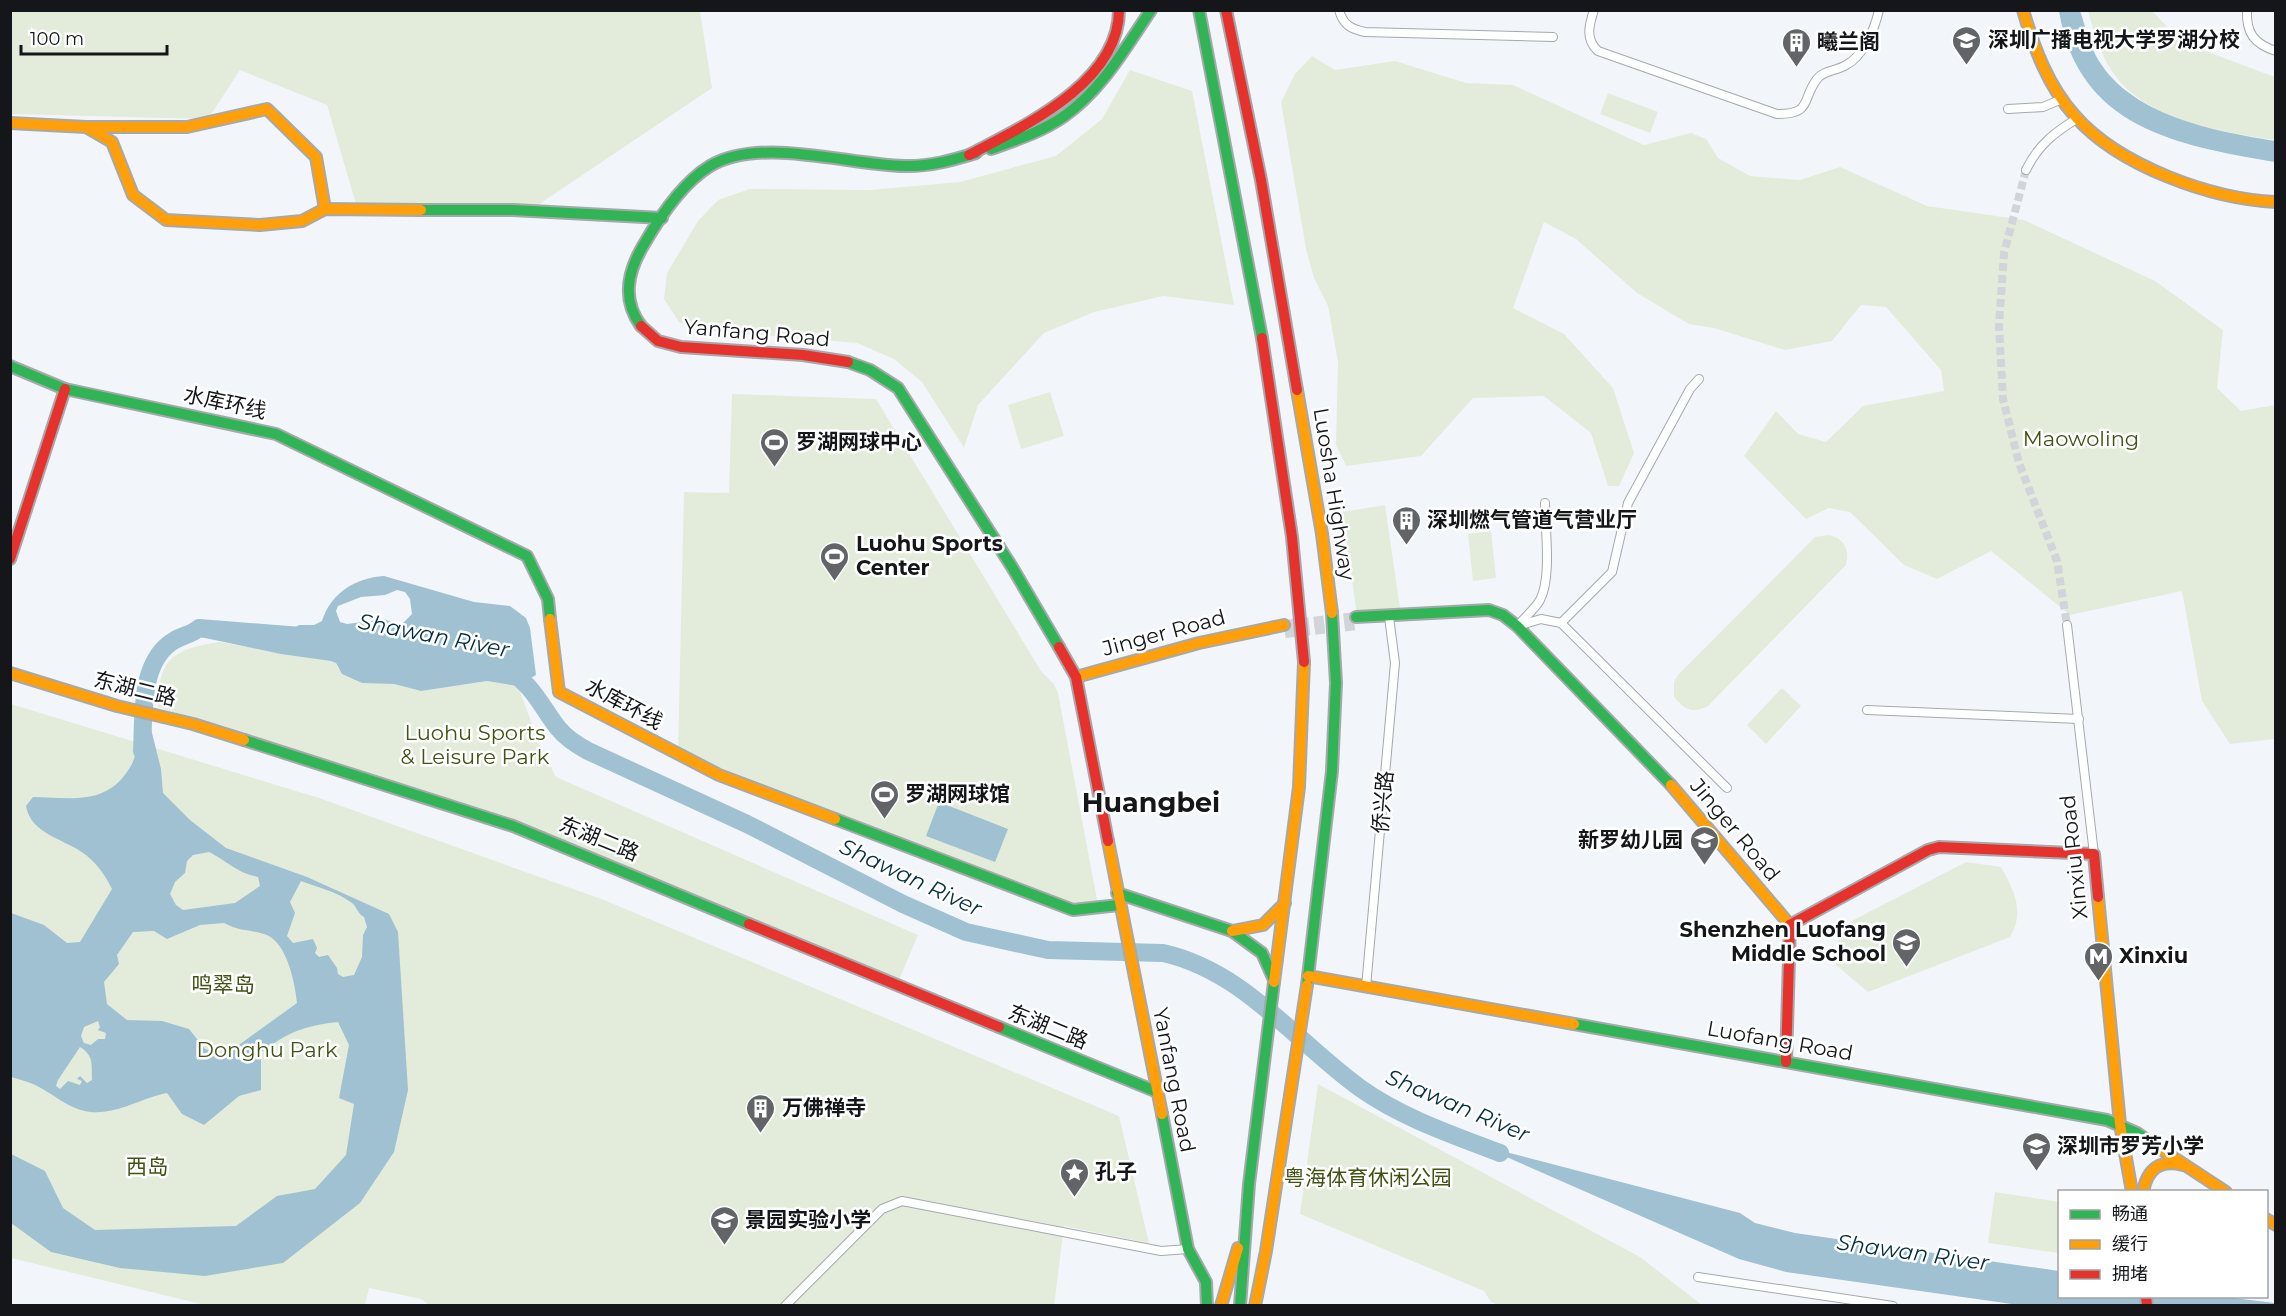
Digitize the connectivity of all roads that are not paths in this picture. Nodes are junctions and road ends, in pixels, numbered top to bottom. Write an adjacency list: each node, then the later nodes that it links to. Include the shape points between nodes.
1 (1119, 10): 17 (main road, via 1115,38 1079,89 1049,113)
2 (1151, 10): 17 (main road, Yanfang Road, via 1097,84 1064,117 1023,138)
3 (1199, 10): 40 (main road, via 1257,303 1299,592 1304,712)
4 (1226, 10): 44 (main road, Luosha Highway, via 1285,311 1335,639 1332,771)
5 (1339, 10): 10 (street, via 1343,23 1365,32)
6 (1594, 10): 7 (street, via 1589,35 1591,45 1598,51 1777,114 1805,107 1816,80 1853,61)
7 (1879, 10)
8 (2023, 10): 12 (main road)
9 (2247, 10): 11 (street, via 2252,37)
10 (1553, 37)
11 (2276, 51)
12 (2062, 99): 13 (street, via 2043,107); 14 (main road)
13 (2008, 109)
14 (2078, 118): 18 (street, via 2035,151); 19 (main road, via 2114,146 2202,190)
15 (10, 123): 16 (main road)
16 (86, 128): 20 (main road, via 112,142 133,195 166,220 260,225 302,221); 20 (main road, via 187,127 267,109 316,157)
17 (969, 155): 21 (main road, Yanfang Road, via 946,163 904,166 748,154 713,164 697,176)
18 (2026, 170)
19 (2276, 202)
20 (325, 209): 21 (main road, via 513,210)
21 (662, 218): 34 (main road, Yanfang Road, via 640,249 627,285 630,308 639,325 656,340 696,350 853,363 879,374 898,388 1012,567)
22 (10, 366): 24 (main road, 水库环线)
23 (1699, 379): 29 (street, via 1628,503 1612,572)
24 (65, 389): 26 (main road); 41 (main road, 水库环线, via 276,434 527,556 548,599 559,692 719,775 1073,910)
25 (1545, 503): 31 (street, via 1543,592)
26 (10, 559)
27 (1389, 617): 28 (main road, Jinger Road); 31 (main road, Jinger Road, via 1490,610); 46 (street, 侨兴路, via 1395,663)
28 (1357, 621)
29 (1561, 623): 31 (street, via 1541,619); 37 (street)
30 (2067, 625): 36 (street, Xinxiu Road)
31 (1517, 626): 42 (main road, Jinger Road, via 1694,809)
32 (1284, 629): 34 (main road, Jinger Road, via 1219,638)
33 (10, 673): 48 (main road, 东湖二路, via 117,706 173,718 513,826)
34 (1076, 678): 39 (main road, Yanfang Road)
35 (1867, 710): 36 (street)
36 (2079, 719): 38 (street, Xinxiu Road)
37 (1727, 788)
38 (2094, 854): 42 (main road, via 1939,847); 49 (main road, Xinxiu Road)
39 (1117, 893): 41 (main road, Yanfang Road); 43 (main road)
40 (1286, 901): 43 (main road, via 1264,926); 45 (main road)
41 (1119, 905): 48 (main road, Yanfang Road)
42 (1790, 925): 47 (main road)
43 (1232, 931): 45 (main road, via 1262,953)
44 (1308, 976): 46 (main road, Luofang Road); 56 (main road, Luosha Highway)
45 (1275, 982): 54 (main road)
46 (1366, 987): 47 (main road, Luofang Road)
47 (1786, 1062): 49 (main road, Luofang Road)
48 (1155, 1091): 55 (main road, Yanfang Road)
49 (2120, 1124): 50 (main road, Luofang Road); 51 (main road, Xinxiu Road)
50 (2194, 1169): 52 (main road, via 2174,1162 2156,1165 2144,1178); 53 (main road, Luofang Road)
51 (2132, 1190)
52 (2143, 1190)
53 (2225, 1190)
54 (1244, 1229): 60 (main road); 61 (main road); 62 (main road)
55 (1188, 1249): 58 (street, via 1161,1251 902,1201 882,1209); 59 (main road, via 1208,1281)
56 (1266, 1251): 63 (main road); 64 (main road)
57 (1698, 1277): 65 (street)
58 (785, 1305)
59 (1208, 1305)
60 (1221, 1305)
61 (1230, 1305)
62 (1240, 1305)
63 (1255, 1305)
64 (1264, 1305)
65 (1893, 1305)

